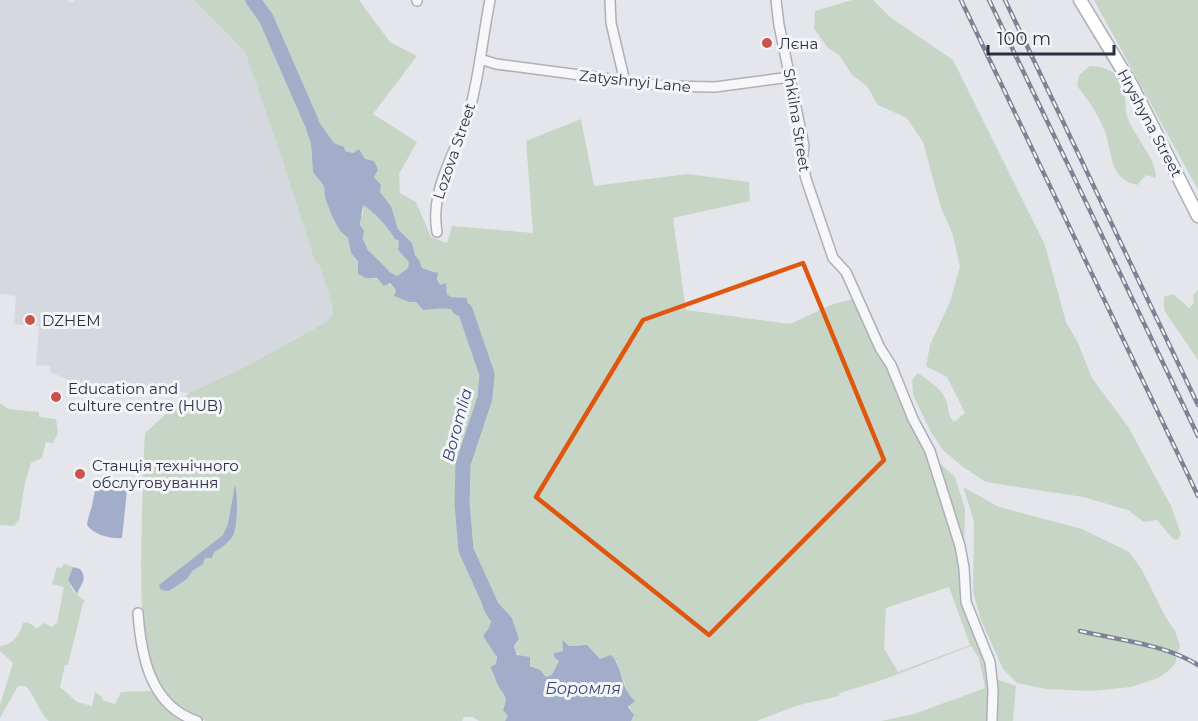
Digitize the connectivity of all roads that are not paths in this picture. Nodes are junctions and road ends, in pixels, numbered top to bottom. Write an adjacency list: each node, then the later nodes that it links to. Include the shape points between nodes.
1 (490, 0): 5 (street, Lozova Street)
2 (610, 0): 7 (street, via 611,24)
3 (776, 0): 6 (street, Shkilna Street)
4 (1080, 0): 8 (street, Hryshyna Street, via 1131,84)
5 (480, 59): 7 (street, Zatyshnyi Lane); 9 (street, Lozova Street, via 467,118 439,187 434,212)
6 (790, 77): 7 (street, Zatyshnyi Lane, via 715,87); 12 (street, Shkilna Street, via 804,146 802,161 833,258 846,272 930,451 960,546 966,602 990,662)
7 (625, 82)
8 (1198, 216)
9 (437, 232)
10 (138, 613): 11 (street, via 141,651 151,678 169,704)
11 (197, 721)
12 (992, 721)

